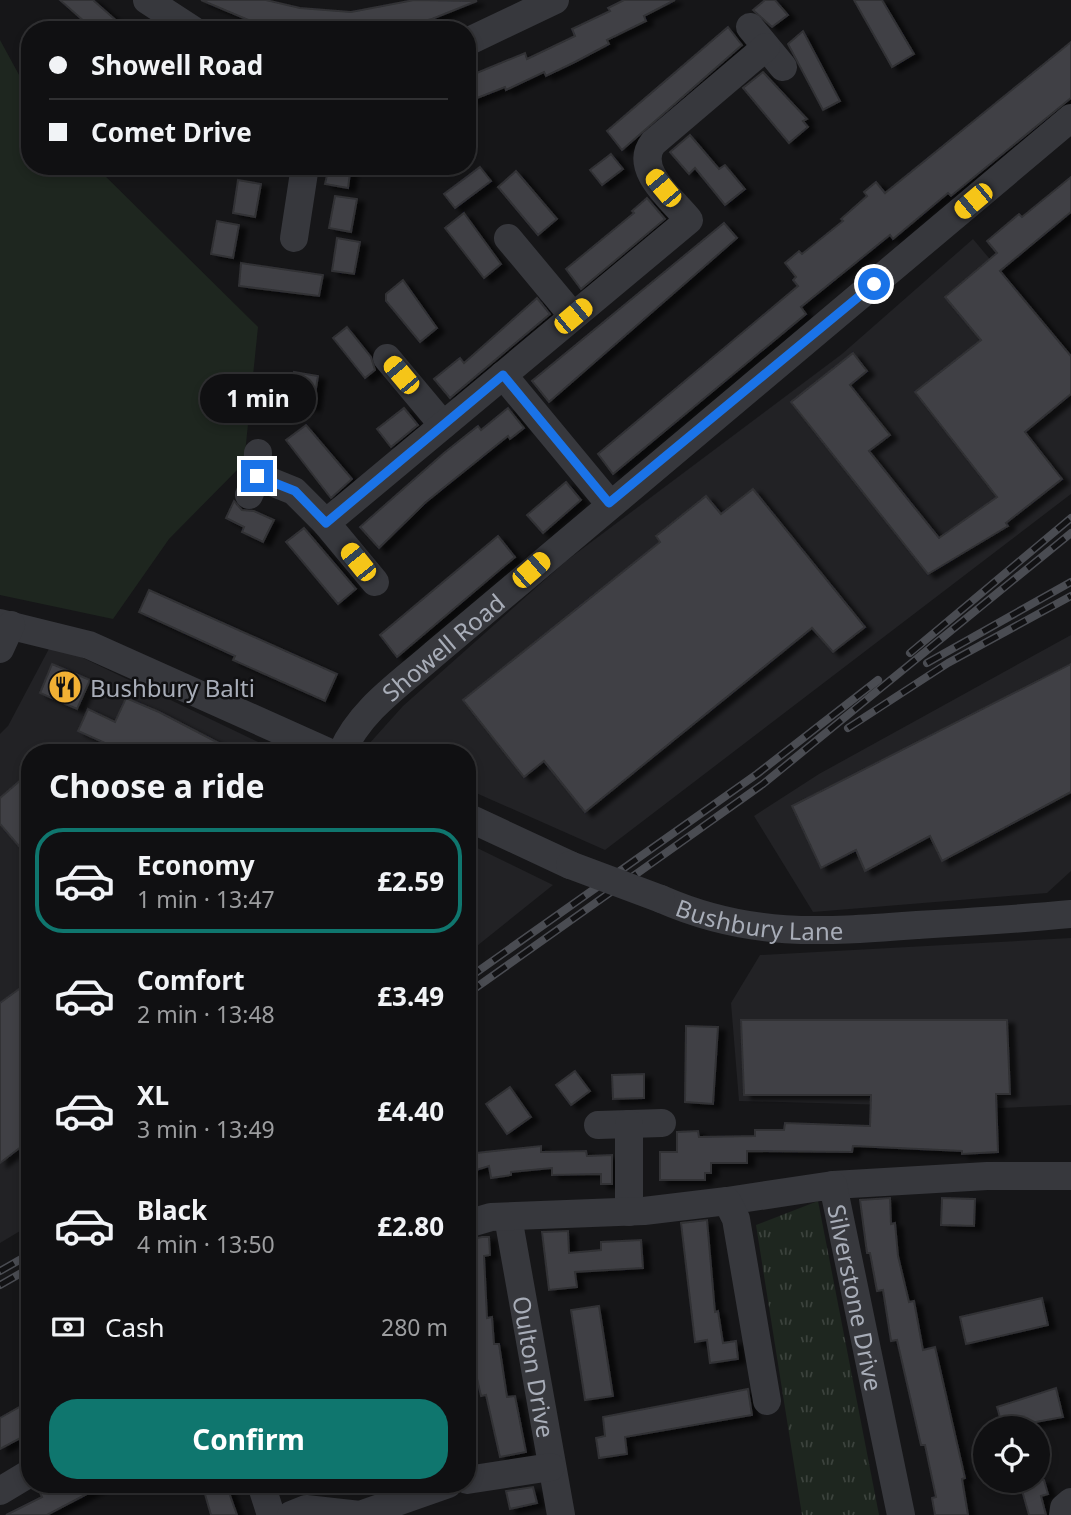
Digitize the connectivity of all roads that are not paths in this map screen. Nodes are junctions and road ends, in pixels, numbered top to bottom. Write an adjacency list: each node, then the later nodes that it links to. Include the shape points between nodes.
1 (147, 0): 3 (street)
2 (555, 0): 4 (street)
3 (179, 21)
4 (476, 38)
5 (766, 47): 10 (street, via 645,153 650,173 689,219)
6 (1071, 118): 15 (street, Showell Road)
7 (304, 175): 8 (street)
8 (294, 238)
9 (508, 238): 10 (street)
10 (573, 316): 12 (street)
11 (387, 358): 13 (street)
12 (503, 375): 13 (street); 15 (street)
13 (443, 425): 16 (street)
14 (255, 475): 16 (street, via 295,491)
15 (609, 503): 20 (street, Showell Road, via 367,713)
16 (326, 523): 17 (street)
17 (375, 582)
18 (4, 632): 19 (street, via 89,645)
19 (310, 744)
20 (346, 744)
21 (476, 821): 22 (street, Bushbury Lane, bridge, via 570,865 756,929 815,932)
22 (1071, 914)
23 (662, 1123): 24 (street)
24 (629, 1124): 25 (street); 29 (street)
25 (598, 1125)
26 (1071, 1176): 27 (street)
27 (832, 1185): 28 (street, Silverstone Drive); 44 (street, Silverstone Drive)
28 (727, 1202): 29 (street, Silverstone Drive); 32 (street, via 736,1219)
29 (629, 1212): 30 (street, Silverstone Drive)
30 (508, 1217): 31 (street, Silverstone Drive); 33 (street, Oulton Drive)
31 (476, 1221)
32 (767, 1401)
33 (551, 1467): 35 (street); 43 (street, Oulton Drive)
34 (21, 1478): 36 (street)
35 (476, 1479)
36 (0, 1491)
37 (264, 1493): 41 (street)
38 (417, 1493): 39 (street)
39 (386, 1502): 42 (street, via 360,1515 306,1509)
40 (1071, 1502): 45 (street)
41 (271, 1515)
42 (291, 1515)
43 (561, 1515)
44 (901, 1515)
45 (1063, 1515)

